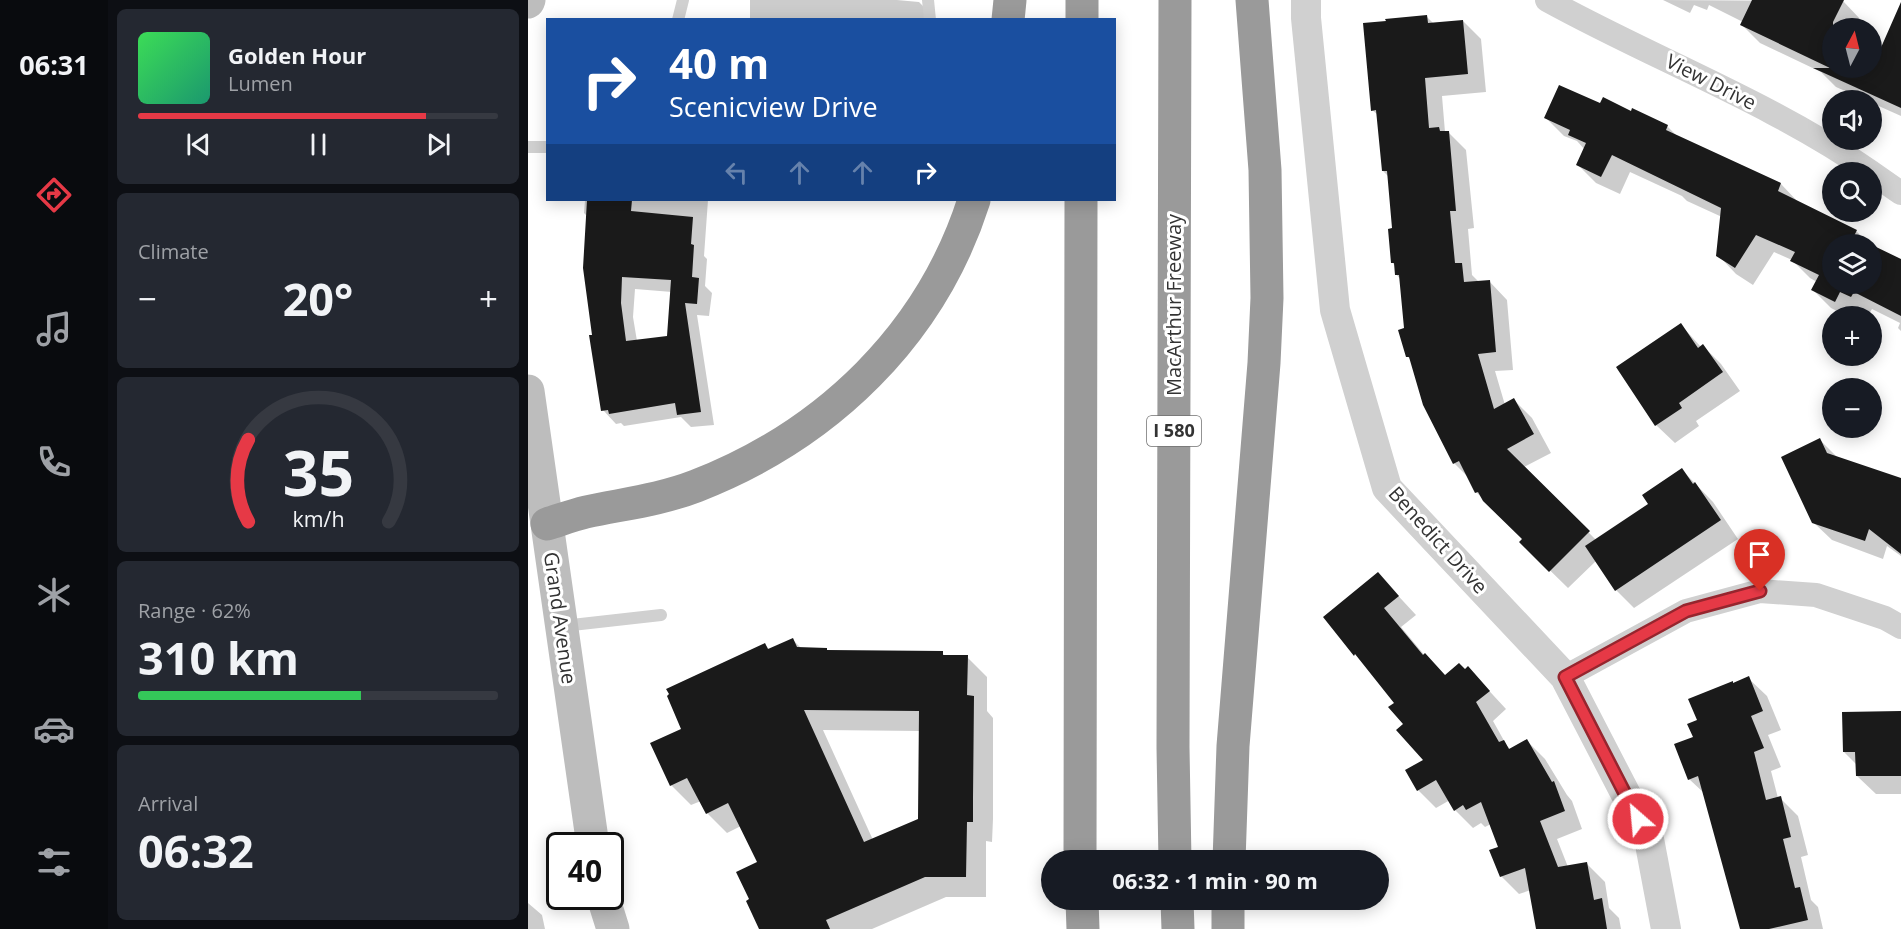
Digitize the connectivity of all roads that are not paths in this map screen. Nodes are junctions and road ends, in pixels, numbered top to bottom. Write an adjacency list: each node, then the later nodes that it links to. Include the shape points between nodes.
1 (683, 0): 9 (lane)
2 (928, 0): 10 (lane)
3 (1010, 0): 11 (highway)
4 (1082, 0): 12 (highway)
5 (1175, 0): 28 (highway, MacArthur Freeway / I 580)
6 (1251, 0): 29 (highway, via 1264,170 1267,298 1235,724)
7 (1306, 0): 25 (street, Benedict Drive, via 1335,310 1387,488)
8 (1547, 0): 15 (street, View Drive, via 1781,118)
9 (678, 18)
10 (930, 18)
11 (1008, 18)
12 (1082, 18)
13 (528, 147): 14 (lane)
14 (546, 147)
15 (1856, 162)
16 (1882, 181): 17 (street, View Drive)
17 (1901, 194)
18 (974, 201): 21 (highway, via 954,251 905,332 874,370 834,407 792,438 695,487)
19 (1082, 201): 27 (highway)
20 (528, 391): 21 (main road, Grand Avenue)
21 (537, 527): 23 (main road, Grand Avenue)
22 (662, 615): 23 (lane)
23 (561, 626): 26 (main road, Grand Avenue)
24 (1901, 627): 25 (street, via 1816,595 1760,591 1686,611)
25 (1565, 677): 38 (street, Benedict Drive, via 1648,839)
26 (591, 832)
27 (1080, 850)
28 (1175, 850)
29 (1229, 850)
30 (607, 910): 34 (main road)
31 (1082, 910): 35 (highway)
32 (1177, 910): 36 (highway)
33 (1228, 910): 37 (highway)
34 (613, 929)
35 (1083, 929)
36 (1178, 929)
37 (1228, 929)
38 (1666, 929)

